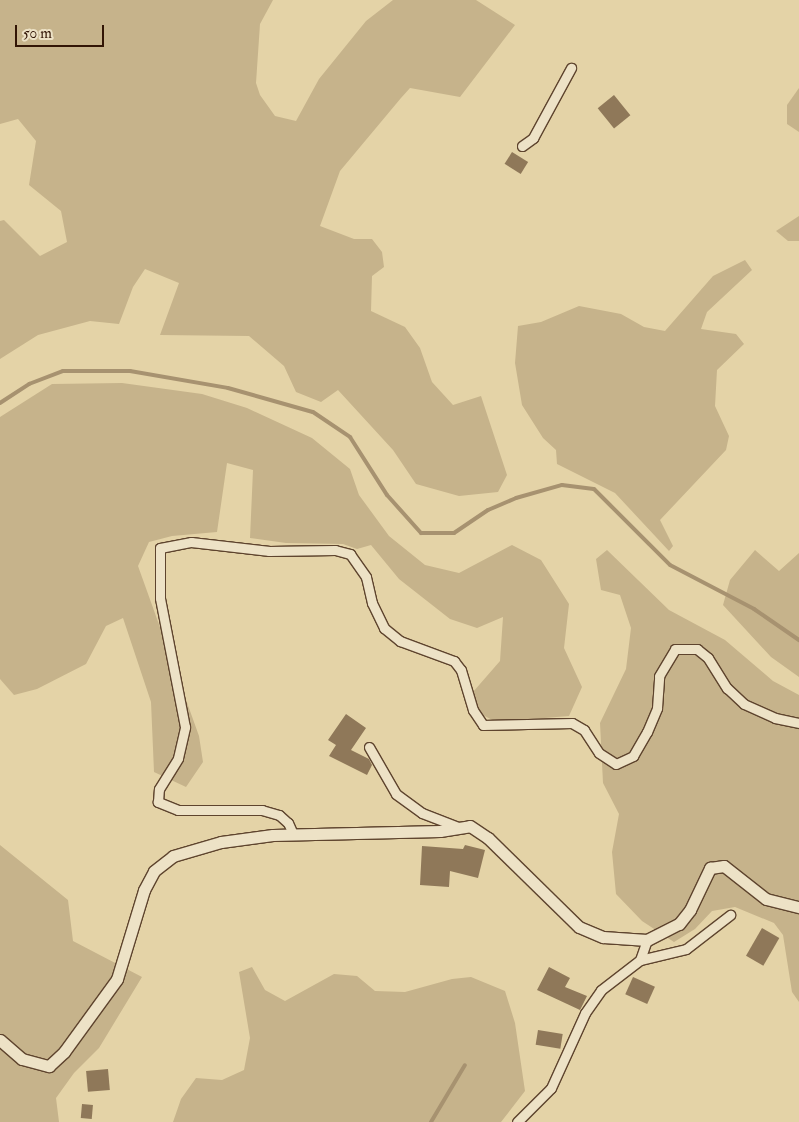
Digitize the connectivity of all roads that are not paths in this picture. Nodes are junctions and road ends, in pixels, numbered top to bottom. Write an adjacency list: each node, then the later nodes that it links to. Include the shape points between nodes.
1 (572, 68): 2 (street, via 533,138)
2 (522, 146)
3 (799, 723): 6 (street, via 776,718 744,704 727,688 708,658 697,649 675,649 659,676 657,708 647,732 633,756 616,764 599,753 584,730 572,723 483,725 473,710 461,670 454,661 400,641 384,628 372,603 366,577 350,554 335,550 269,551 191,542 160,548 160,598 185,727 178,758 159,789 158,802 178,810 262,810 279,815)
4 (370, 747): 5 (street, via 396,794 422,813)
5 (461, 828): 6 (street); 9 (street, via 470,826 488,838 579,927 603,937)
6 (294, 834): 11 (street, via 221,842 173,856 154,871 144,890 117,979 64,1052 49,1066 34,1065 22,1060)
7 (799, 907): 9 (street, via 766,899 724,866 710,868 690,910 679,924)
8 (730, 915): 10 (street, via 686,949)
9 (647, 940): 10 (street)
10 (640, 960): 12 (street, via 601,990 585,1013 551,1088)
11 (0, 1040)
12 (517, 1122)

